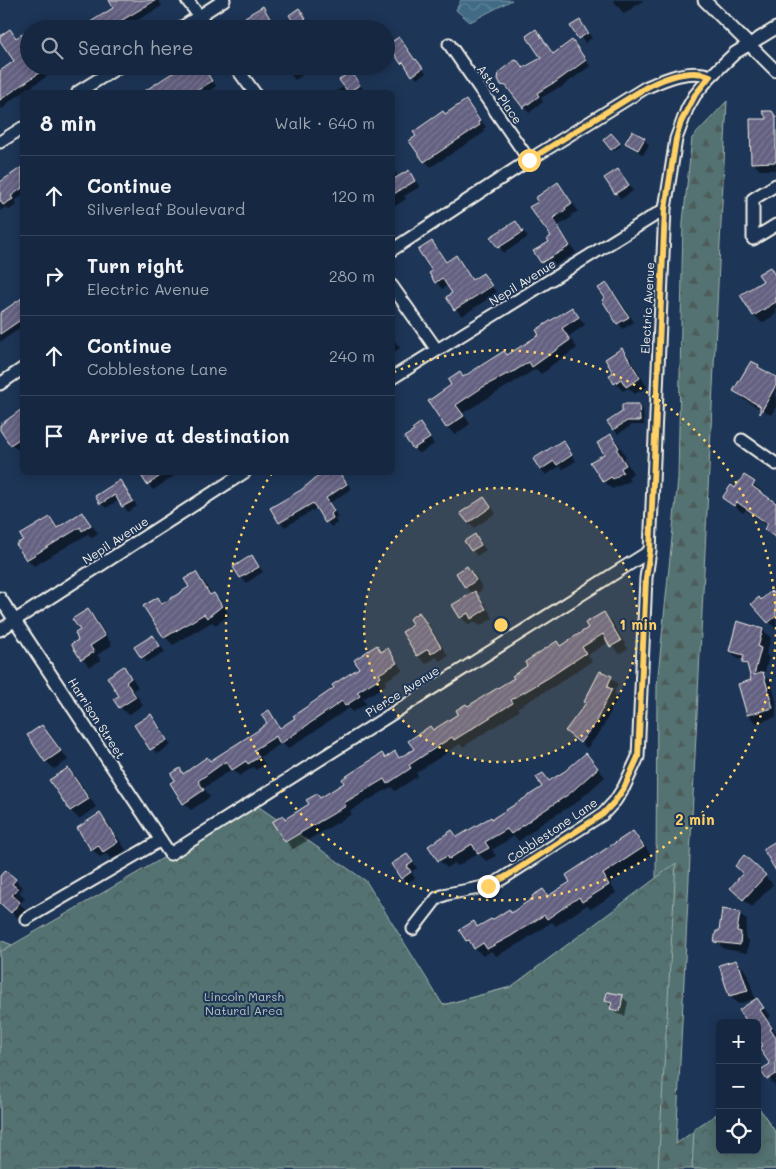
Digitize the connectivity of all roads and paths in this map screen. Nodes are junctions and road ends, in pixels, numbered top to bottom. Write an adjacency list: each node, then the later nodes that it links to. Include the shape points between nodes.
1 (187, 0): 4 (street)
2 (224, 0): 4 (street)
3 (704, 0): 9 (street)
4 (200, 16): 5 (street); 6 (street)
5 (194, 20)
6 (203, 20)
7 (776, 28): 9 (street, Electric Avenue)
8 (448, 44): 18 (street, Astor Place)
9 (749, 44): 10 (street); 13 (street, Electric Avenue)
10 (776, 71)
11 (105, 75): 14 (street)
12 (242, 75): 15 (street)
13 (710, 76): 18 (street, via 701,73 661,80); 20 (street, Electric Avenue, via 695,95 681,122)
14 (81, 90)
15 (253, 90)
16 (20, 129): 17 (street)
17 (0, 142)
18 (529, 160): 22 (street)
19 (776, 185): 21 (street, via 753,199 754,239)
20 (665, 209): 24 (street, Nepil Avenue); 31 (street, Electric Avenue)
21 (776, 225)
22 (395, 248)
23 (395, 290): 24 (street)
24 (437, 350): 26 (street, Nepil Avenue)
25 (20, 370): 27 (street)
26 (395, 376)
27 (0, 384)
28 (742, 440): 29 (street)
29 (776, 464)
30 (240, 475): 33 (street, Nepil Avenue)
31 (650, 551): 36 (street, Pierce Avenue); 38 (street, Cobblestone Lane, via 638,757 624,788 596,819 507,876 479,888 438,898)
32 (0, 598): 33 (street, Harrison Street)
33 (16, 620): 34 (street, Nepil Avenue); 35 (street, Harrison Street)
34 (0, 630)
35 (161, 840): 36 (street, Harrison Street); 37 (street)
36 (170, 854)
37 (26, 919)
38 (413, 929)

